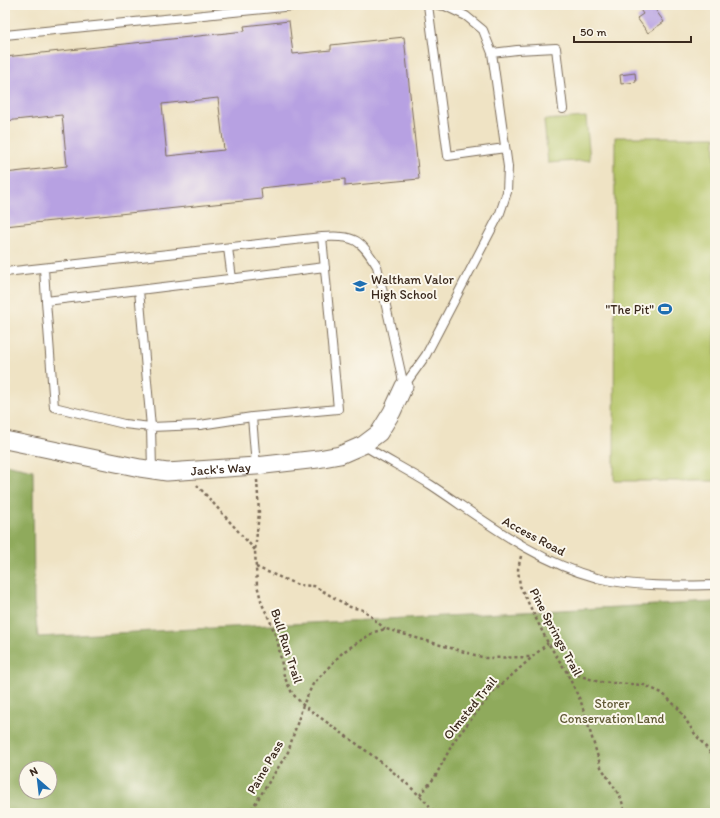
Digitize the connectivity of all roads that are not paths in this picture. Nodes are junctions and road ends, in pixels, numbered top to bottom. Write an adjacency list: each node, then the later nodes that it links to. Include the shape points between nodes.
1 (303, 5): 4 (lane)
2 (428, 5): 7 (lane, via 448,156)
3 (438, 5): 5 (lane, via 466,16 483,30)
4 (5, 35)
5 (492, 53): 6 (lane, via 556,48); 7 (lane)
6 (563, 109)
7 (505, 148): 16 (lane, via 508,167 507,192 500,213 426,355)
8 (322, 238): 9 (lane); 10 (lane); 16 (lane, via 340,236 355,239 367,250 377,266)
9 (228, 248): 11 (lane); 13 (lane)
10 (325, 267): 13 (lane); 17 (lane, via 338,409)
11 (44, 268): 12 (lane); 15 (lane)
12 (5, 272)
13 (232, 279): 14 (lane)
14 (139, 290): 15 (lane); 18 (lane)
15 (46, 301): 18 (lane, via 54,407 124,424)
16 (404, 386): 20 (street, Jack's Way, via 379,433)
17 (252, 417): 18 (lane, via 200,425); 21 (lane)
18 (151, 427): 22 (lane)
19 (5, 440): 22 (street, Jack's Way)
20 (363, 445): 21 (street, Jack's Way, via 340,455); 23 (lane, Access Road, via 430,485 524,547 567,567 597,578 618,581)
21 (256, 466): 22 (street, Jack's Way, via 184,471)
22 (152, 470)
23 (715, 585)

